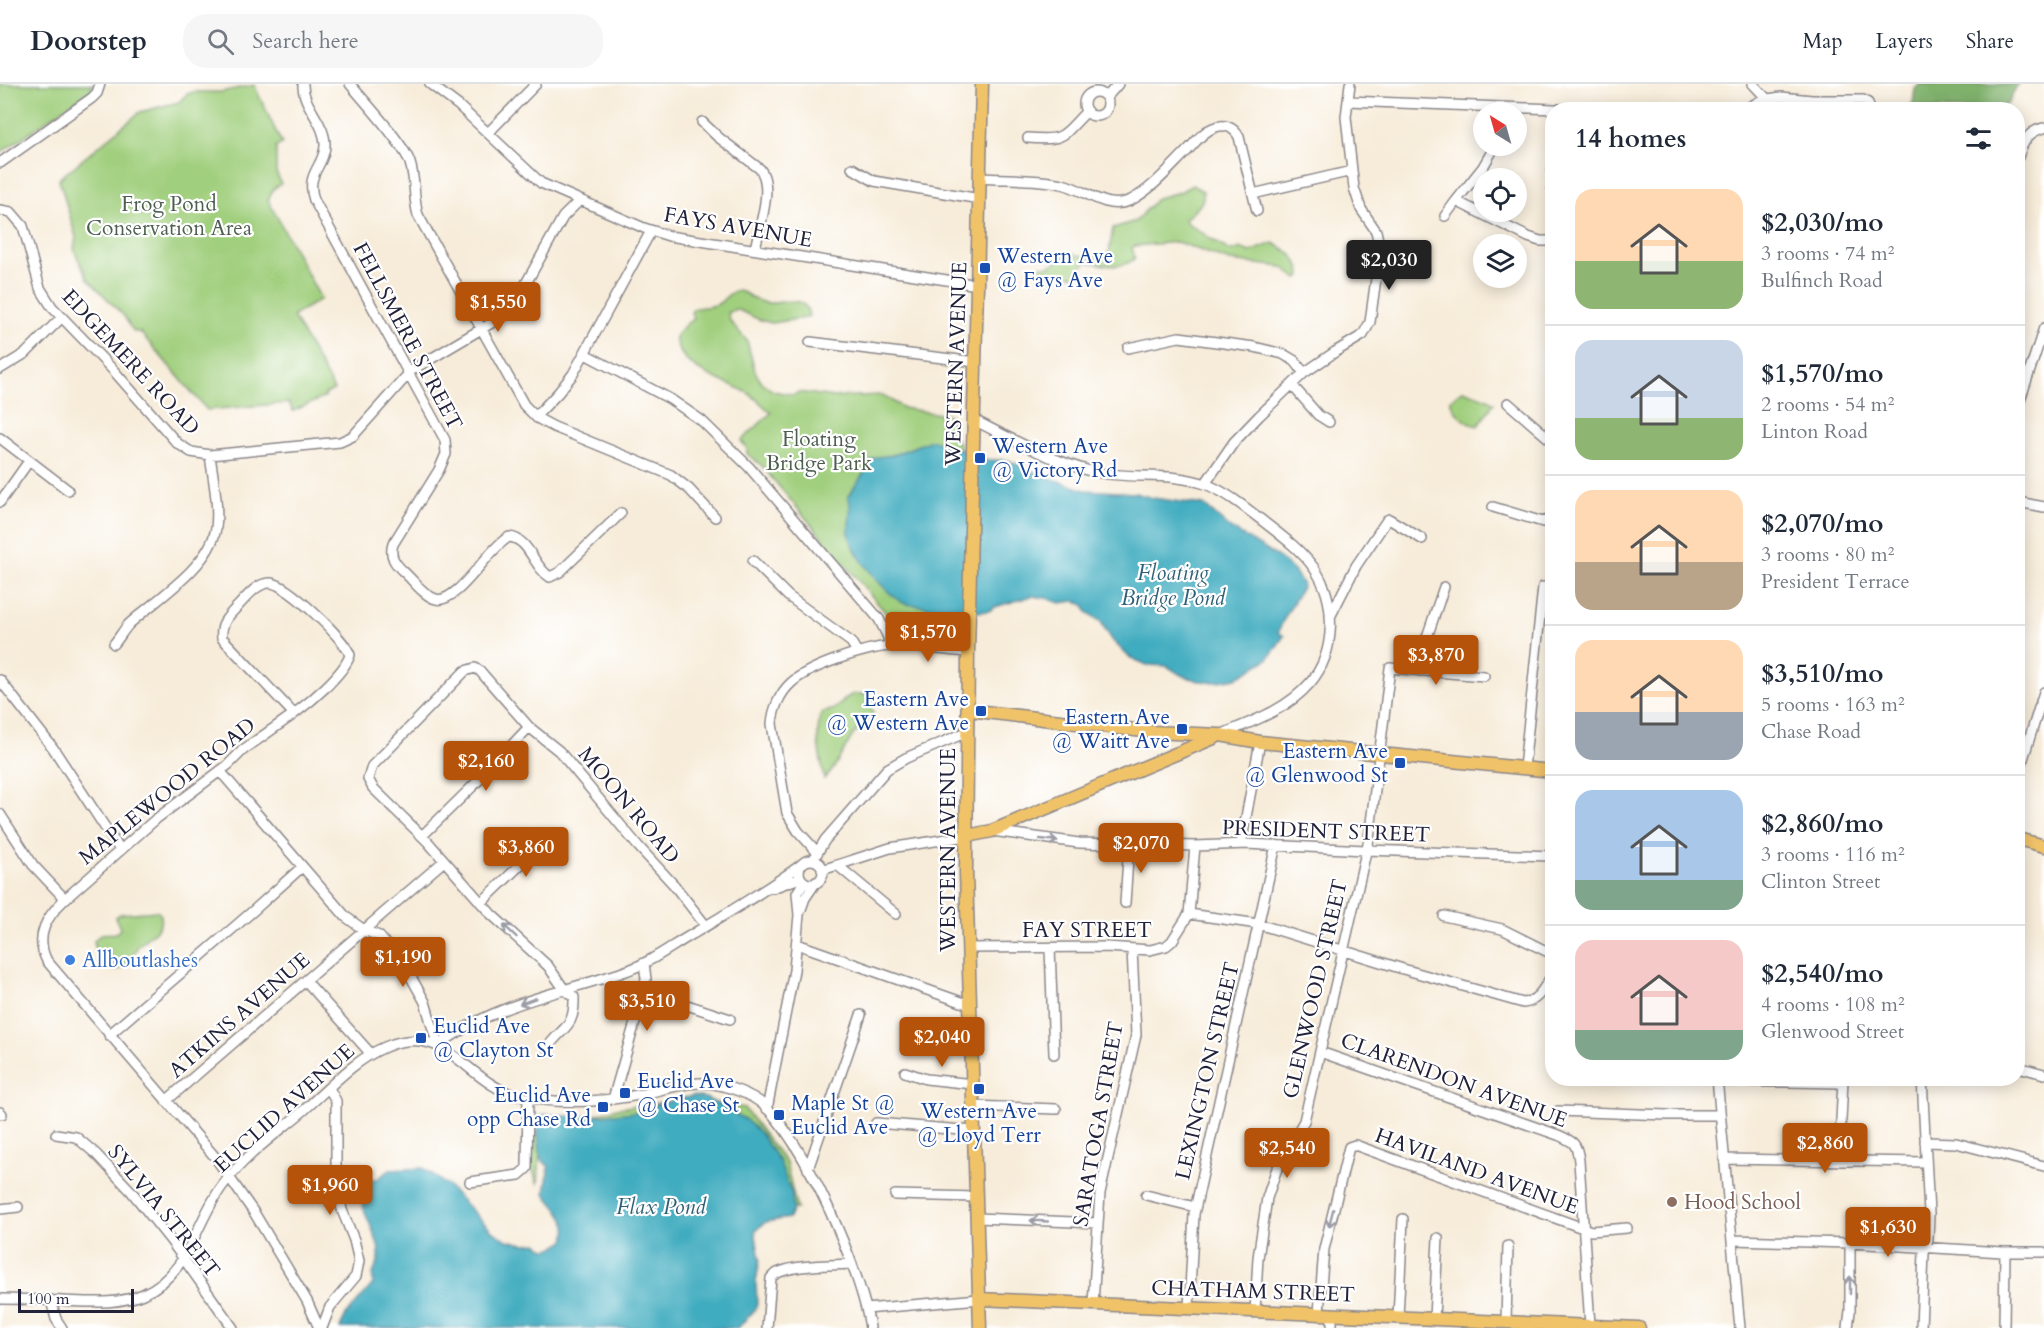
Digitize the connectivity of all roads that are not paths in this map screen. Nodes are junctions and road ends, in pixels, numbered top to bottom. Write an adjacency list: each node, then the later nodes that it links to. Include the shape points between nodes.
1 (100, 84): 26 (street, via 92,98)
2 (350, 84): 43 (street, via 410,160 418,215)
3 (430, 84): 22 (street, FAYS AVENUE)
4 (536, 84): 22 (street)
5 (982, 84): 29 (main road, WESTERN AVENUE)
6 (1100, 84): 11 (street)
7 (1118, 84): 11 (street)
8 (1350, 84): 13 (street)
9 (1753, 84): 12 (street)
10 (303, 86): 49 (street, FELLSMERE STREET, via 325,143 312,180 314,200)
11 (1105, 97): 19 (street, via 1098,93 1088,96); 19 (street, via 1108,108 1104,113 1095,116)
12 (1767, 99): 14 (street); 15 (street, via 1787,96)
13 (1348, 101): 16 (street); 28 (street)
14 (1761, 102)
15 (1866, 102)
16 (1473, 108)
17 (1527, 109): 18 (street)
18 (1545, 109)
19 (1087, 111): 23 (street, via 1059,138)
20 (702, 122): 39 (street, via 764,175 767,188)
21 (2044, 128): 24 (street)
22 (488, 133): 32 (street, FAYS AVENUE, via 541,183)
23 (1028, 138)
24 (2025, 140)
25 (1489, 156): 33 (street)
26 (0, 163)
27 (852, 168): 31 (street, via 874,181)
28 (1352, 171): 30 (street); 50 (street, via 1357,200 1379,239 1373,311 1363,335)
29 (980, 178): 30 (street, via 1052,182 1102,201 1127,202 1156,182 1208,131 1223,126 1236,131 1239,137); 31 (main road, WESTERN AVENUE)
30 (1253, 194): 35 (street)
31 (980, 199): 40 (main road, WESTERN AVENUE)
32 (580, 200): 37 (street, FAYS AVENUE); 43 (street, EDGEMERE ROAD, via 563,218 510,312)
33 (1456, 201): 36 (street); 38 (street, via 1528,237)
34 (0, 210): 41 (street, EDGEMERE ROAD, via 11,212 23,225 40,288)
35 (1257, 211)
36 (1445, 216)
37 (651, 231): 39 (street, FAYS AVENUE); 46 (street)
38 (1545, 241)
39 (755, 249): 40 (street, FAYS AVENUE)
40 (978, 285): 47 (main road, WESTERN AVENUE)
41 (62, 317): 48 (street, via 26,353); 59 (street, EDGEMERE ROAD, via 177,443 191,452)
42 (2044, 328): 52 (street)
43 (481, 330): 49 (street, EDGEMERE ROAD); 54 (street, via 524,405)
44 (810, 342): 47 (street)
45 (1128, 348): 50 (street, via 1179,337 1254,347 1283,354)
46 (585, 354): 54 (street, via 566,384); 76 (street, via 689,411 725,442 879,619)
47 (976, 362): 55 (main road, WESTERN AVENUE)
48 (0, 369)
49 (410, 372): 59 (street, EDGEMERE ROAD, via 362,428 340,442); 67 (street, FELLSMERE STREET, via 445,440 446,454 391,550 393,560 429,595 438,599 456,592 509,537 523,543 545,574 552,576)
50 (1304, 373): 51 (street)
51 (1292, 385): 56 (street); 61 (street, via 1250,424)
52 (2025, 385)
53 (1508, 403): 57 (street)
54 (536, 416): 68 (street, via 671,475)
55 (974, 420): 61 (street, via 1095,472 1178,478); 78 (main road, WESTERN AVENUE)
56 (1329, 422)
57 (1545, 435)
58 (0, 438): 60 (street)
59 (210, 455): 75 (street, via 216,528 208,551 195,568 126,627)
60 (29, 461): 62 (street); 63 (street)
61 (1205, 484): 74 (street, via 1243,506 1304,555 1322,582)
62 (68, 490)
63 (0, 502)
64 (2025, 503): 66 (street)
65 (1493, 507): 69 (street)
66 (2044, 507)
67 (621, 513)
68 (715, 517)
69 (1545, 521)
70 (1422, 539): 74 (street, via 1387,520 1356,566)
71 (753, 561): 77 (street, via 780,589 844,636)
72 (1444, 587): 79 (street)
73 (1545, 610): 91 (street)
74 (1330, 617): 87 (street, via 1327,648 1309,684 1275,710)
75 (114, 644)
76 (889, 646): 77 (street); 78 (street)
77 (857, 652): 107 (street, via 791,682 773,718 787,813)
78 (968, 652): 83 (main road, WESTERN AVENUE)
79 (1420, 671): 80 (street); 90 (street, GLENWOOD STREET, via 1390,668)
80 (1484, 676)
81 (0, 680): 105 (street, via 53,748)
82 (2044, 692): 89 (street)
83 (968, 710): 86 (main road, WESTERN AVENUE); 87 (main road, via 1152,732)
84 (294, 714): 84 (street, MAPLEWOOD ROAD, via 222,638 226,618 252,591 265,584 288,592 330,629 350,655 339,672); 93 (street, MAPLEWOOD ROAD)
85 (529, 727): 97 (street); 97 (street, MOON ROAD, via 475,668 465,671 441,695 372,766 368,778 373,788); 127 (street, MOON ROAD, via 559,751)
86 (967, 732): 98 (main road, WESTERN AVENUE); 107 (street, via 887,769)
87 (1220, 735): 88 (main road); 95 (main road)
88 (1260, 742): 90 (main road); 101 (street)
89 (2025, 753)
90 (1380, 754): 91 (main road); 106 (street, GLENWOOD STREET)
91 (1524, 768): 92 (main road)
92 (1545, 770)
93 (220, 771): 105 (street, MAPLEWOOD ROAD); 112 (street)
94 (0, 814): 119 (street, via 33,865)
95 (992, 831): 98 (main road); 100 (street, PRESIDENT STREET, one-way to 100, via 1079,843)
96 (552, 834): 120 (street)
97 (422, 836): 109 (street)
98 (967, 836): 111 (street, via 890,848); 130 (main road, WESTERN AVENUE)
99 (2025, 841): 104 (main road)
100 (1129, 844): 103 (street, PRESIDENT STREET); 121 (street)
101 (1241, 844): 102 (street, PRESIDENT STREET); 103 (street, PRESIDENT STREET)
102 (1276, 845): 106 (street, PRESIDENT STREET); 126 (street, LEXINGTON STREET)
103 (1195, 846): 123 (street)
104 (2044, 846)
105 (120, 850): 119 (street, MAPLEWOOD ROAD)
106 (1365, 850): 108 (street, PRESIDENT STREET); 133 (street, GLENWOOD STREET)
107 (815, 856): 110 (street); 113 (street)
108 (1545, 856)
109 (444, 861): 120 (street); 128 (street, ATKINS AVENUE)
110 (802, 864): 114 (street); 117 (street)
111 (837, 865): 113 (street); 122 (street)
112 (302, 867): 128 (street, via 346,917); 143 (street)
113 (822, 870): 115 (street, via 822,877)
114 (802, 880): 115 (street); 116 (street); 118 (street)
115 (816, 882): 124 (street)
116 (784, 884): 117 (street); 118 (street)
117 (761, 892): 127 (street)
118 (797, 893): 124 (street)
119 (65, 898): 143 (street, MAPLEWOOD ROAD, via 44,925 43,953)
120 (481, 903): 138 (street, one-way to 120, via 548,966)
121 (1125, 903)
122 (896, 914)
123 (1189, 914): 126 (street); 132 (street, FAY STREET, via 1166,946)
124 (799, 915): 129 (street)
125 (1444, 916): 134 (street, via 1502,929)
126 (1258, 924): 133 (street); 180 (street, LEXINGTON STREET)
127 (706, 926): 135 (street)
128 (364, 930): 136 (street, ATKINS AVENUE); 144 (street, via 379,936 411,976 425,1002)
129 (797, 944): 140 (street); 161 (street)
130 (968, 948): 131 (street, FAY STREET); 140 (main road, WESTERN AVENUE)
131 (1050, 948): 132 (street, FAY STREET); 148 (street)
132 (1132, 949): 184 (street, SARATOGA STREET, via 1136,1035 1100,1193)
133 (1343, 949): 137 (street, via 1517,1001 1532,1001); 146 (street, GLENWOOD STREET)
134 (1545, 950)
135 (644, 963): 138 (street); 139 (street)
136 (306, 981): 147 (street); 159 (street, ATKINS AVENUE)
137 (1545, 986)
138 (564, 988): 144 (street, one-way to 144, via 461,1029); 145 (street, via 574,997 573,1016)
139 (644, 991): 142 (street); 158 (street)
140 (970, 1005): 152 (main road, WESTERN AVENUE)
141 (861, 1015): 173 (street)
142 (730, 1019)
143 (109, 1035): 159 (street, MAPLEWOOD ROAD)
144 (438, 1046): 147 (street, EUCLID AVENUE, via 423,1041 399,1042); 157 (street, EUCLID AVENUE, via 503,1092)
145 (547, 1048)
146 (1320, 1052): 185 (street, CLARENDON AVENUE, via 1574,1143 1578,1150); 204 (street, GLENWOOD STREET, via 1304,1121 1276,1171 1267,1197 1258,1258)
147 (370, 1054): 156 (street, EUCLID AVENUE)
148 (1053, 1054)
149 (2025, 1069): 151 (street)
150 (905, 1072): 152 (street, via 926,1079)
151 (2044, 1074)
152 (973, 1084): 160 (main road, WESTERN AVENUE)
153 (1718, 1086): 164 (street)
154 (1843, 1086): 170 (street)
155 (1922, 1086): 168 (street)
156 (329, 1088): 174 (street, EUCLID AVENUE); 201 (street, via 336,1101 336,1179 359,1261 353,1281)
157 (528, 1098): 158 (street, EUCLID AVENUE); 175 (street, via 527,1168 519,1175)
158 (613, 1099): 161 (street, EUCLID AVENUE, via 711,1084 748,1095)
159 (166, 1101): 174 (street, MAPLEWOOD ROAD)
160 (973, 1106): 162 (street); 166 (main road, WESTERN AVENUE)
161 (767, 1109): 173 (street)
162 (1056, 1109)
163 (1558, 1111): 164 (street)
164 (1720, 1115): 169 (street)
165 (876, 1123): 166 (street)
166 (974, 1131): 178 (main road, WESTERN AVENUE)
167 (56, 1134): 194 (street, SYLVIA STREET, via 76,1137 96,1154)
168 (1925, 1142): 171 (street); 172 (street, via 1956,1143)
169 (1724, 1159): 170 (street); 188 (street)
170 (1839, 1161): 171 (street)
171 (1926, 1162): 191 (street)
172 (2044, 1166)
173 (808, 1169): 195 (street)
174 (229, 1177): 194 (street, EUCLID AVENUE, via 215,1196); 199 (street, MAPLEWOOD ROAD)
175 (470, 1182)
176 (895, 1195): 178 (street)
177 (1146, 1195): 180 (street)
178 (976, 1197): 182 (main road, WESTERN AVENUE)
179 (18, 1207): 181 (street)
180 (1195, 1207): 202 (street, LEXINGTON STREET)
181 (0, 1209)
182 (978, 1218): 184 (street, one-way to 182); 197 (main road, WESTERN AVENUE)
183 (1403, 1219): 207 (street)
184 (1097, 1223): 200 (street, SARATOGA STREET)
185 (1584, 1228): 186 (street); 205 (street, HAVILAND AVENUE, one-way to 205, via 1351,1146 1324,1249); 210 (street, CLARENDON AVENUE)
186 (1627, 1228)
187 (1438, 1238): 208 (street)
188 (1732, 1240): 189 (street); 220 (street)
189 (1850, 1243): 191 (street); 221 (street, one-way to 189)
190 (1508, 1246): 209 (street)
191 (1927, 1246): 192 (street); 222 (street)
192 (2005, 1252): 193 (street); 223 (street)
193 (2044, 1252)
194 (184, 1258): 198 (street, EUCLID AVENUE, via 163,1283 142,1295 112,1302); 213 (street, SYLVIA STREET)
195 (852, 1264): 203 (street); 215 (street, via 774,1274)
196 (0, 1299): 198 (street, EUCLID AVENUE)
197 (979, 1299): 200 (main road, CHATHAM STREET); 203 (street, CHATHAM STREET); 217 (main road, WESTERN AVENUE)
198 (51, 1300): 212 (street)
199 (306, 1301): 201 (street); 214 (street, MAPLEWOOD ROAD)
200 (1093, 1304): 202 (main road, CHATHAM STREET)
201 (330, 1307): 214 (street)
202 (1189, 1308): 204 (main road, CHATHAM STREET)
203 (866, 1309): 216 (street)
204 (1256, 1311): 205 (main road, CHATHAM STREET)
205 (1319, 1313): 206 (main road, CHATHAM STREET)
206 (1332, 1314): 207 (main road, CHATHAM STREET); 218 (street)
207 (1398, 1317): 208 (main road, CHATHAM STREET)
208 (1434, 1319): 209 (main road, CHATHAM STREET)
209 (1506, 1322): 210 (main road, CHATHAM STREET)
210 (1590, 1324): 211 (main road, CHATHAM STREET)
211 (1613, 1327): 219 (main road, CHATHAM STREET)
212 (62, 1328)
213 (233, 1328)
214 (320, 1328)
215 (767, 1328)
216 (870, 1328)
217 (980, 1328)
218 (1332, 1328)
219 (1639, 1328)
220 (1740, 1328)
221 (1848, 1328)
222 (1921, 1328)
223 (2004, 1328)

